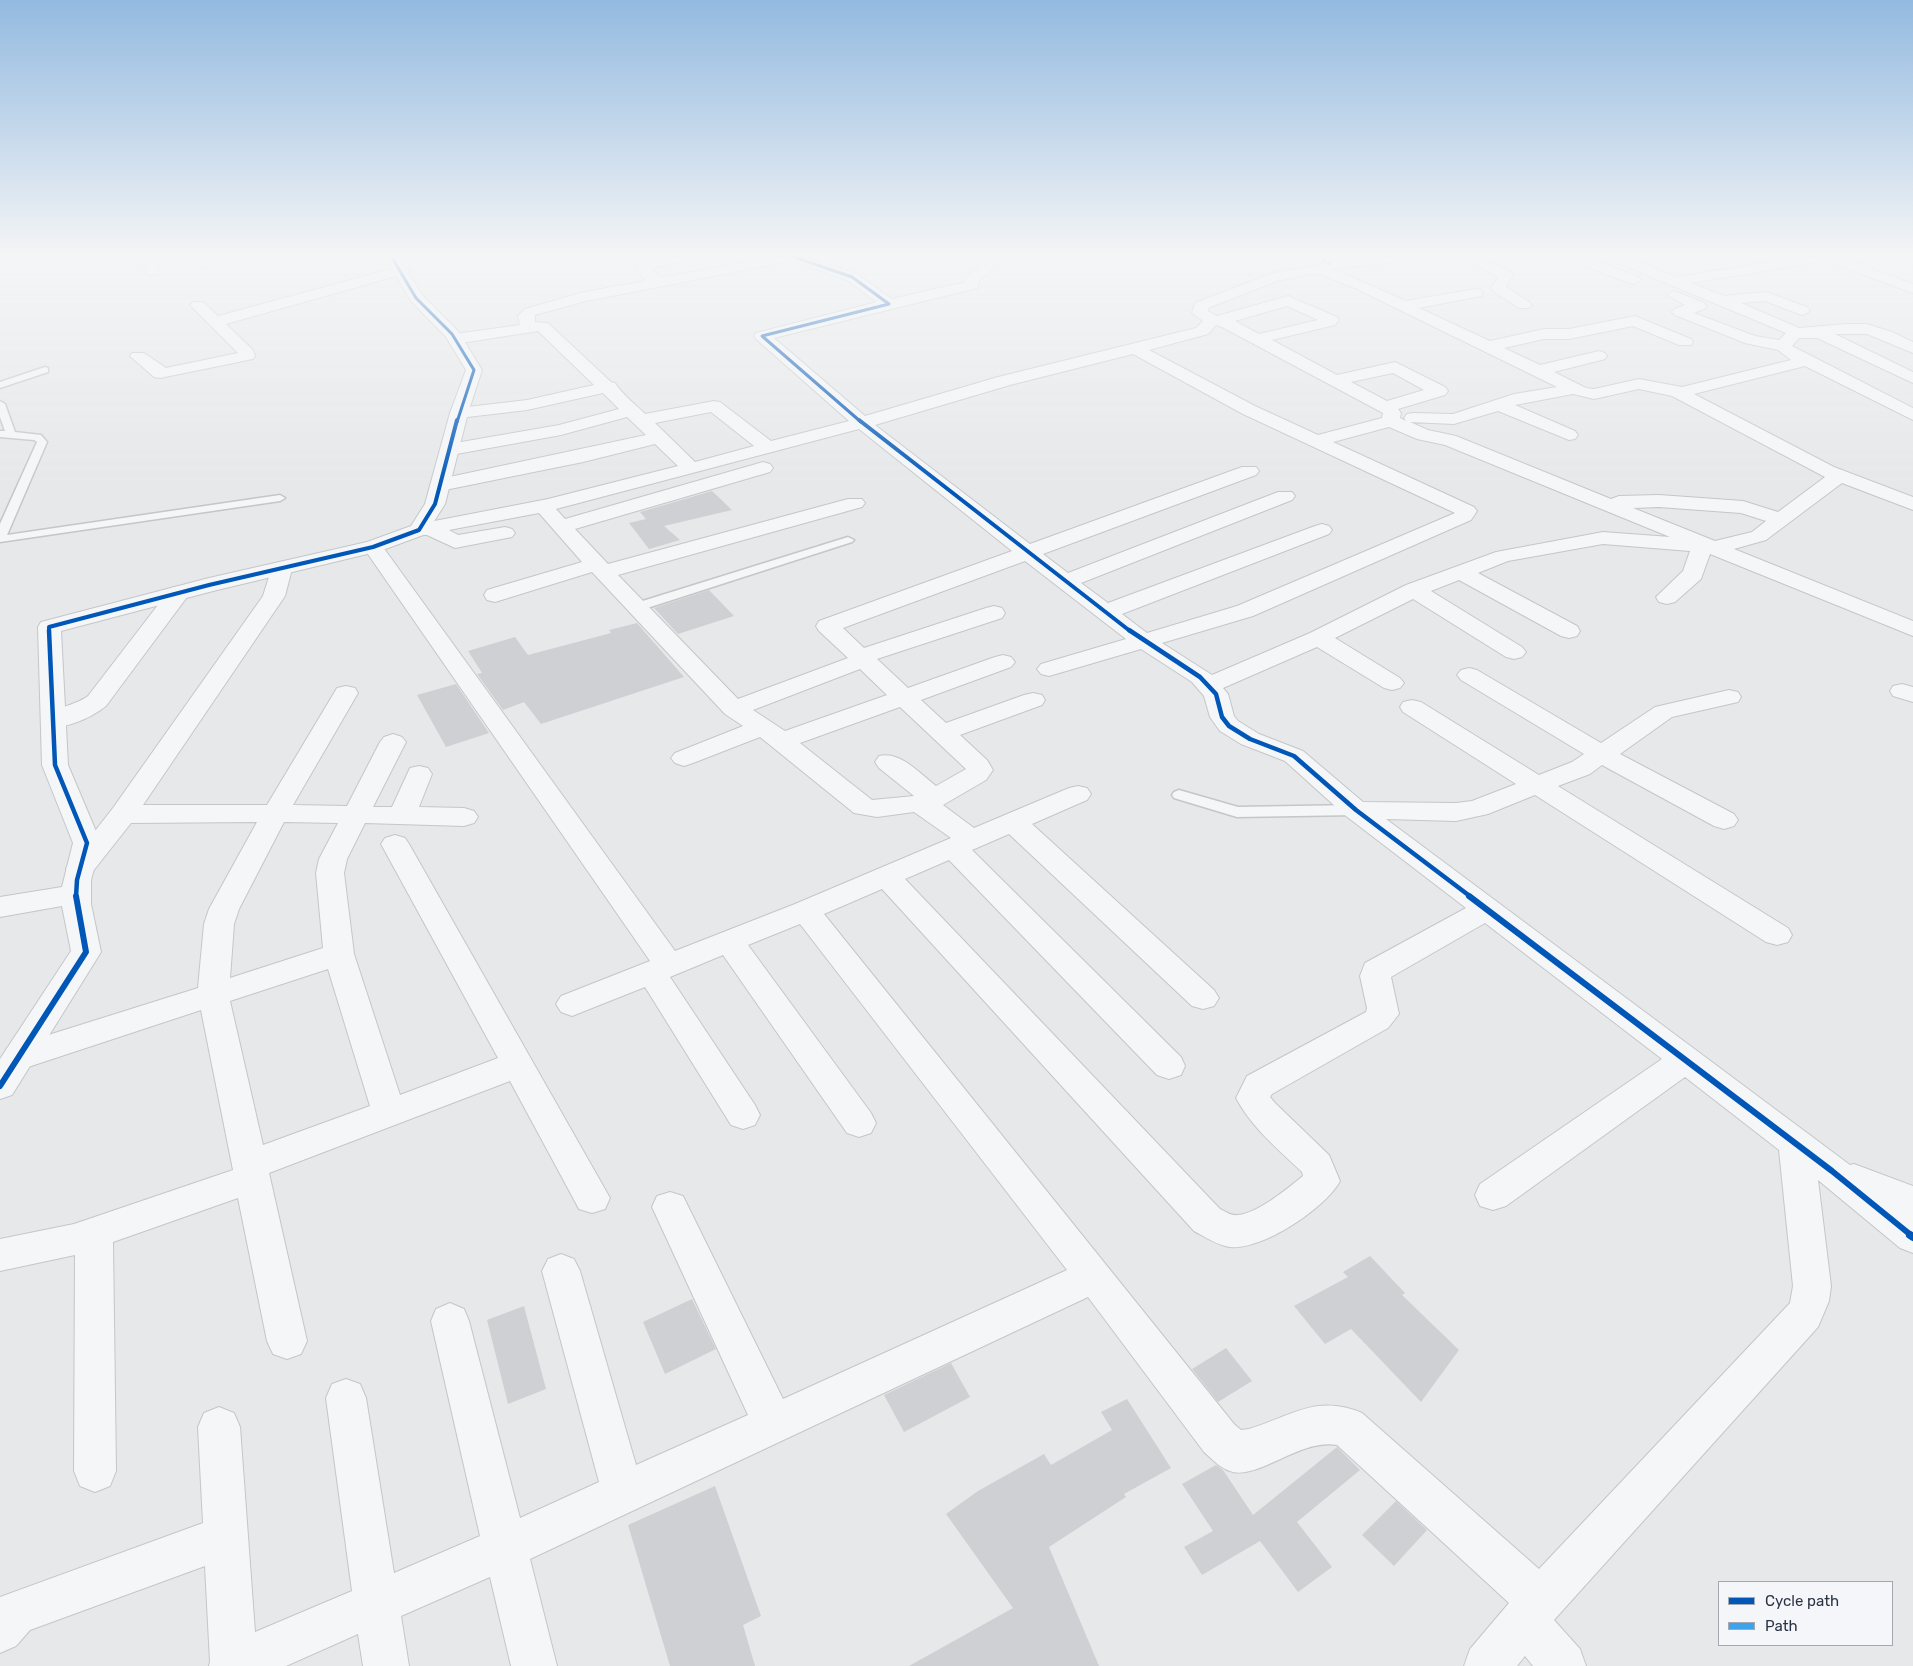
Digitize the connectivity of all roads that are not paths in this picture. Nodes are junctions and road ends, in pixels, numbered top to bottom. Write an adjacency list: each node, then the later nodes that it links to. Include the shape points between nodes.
1 (228, 335): 23 (street, via 247,356 166,373 160,373)
2 (451, 335): 16 (street)
3 (479, 335): 16 (street)
4 (552, 335): 31 (street)
5 (767, 335): 40 (street, via 762,336)
6 (1185, 335): 22 (street)
7 (1248, 335): 17 (street)
8 (1276, 335): 17 (street)
9 (1463, 335): 20 (street)
10 (1541, 335): 20 (street)
11 (1668, 335): 18 (street)
12 (1737, 335): 19 (street)
13 (1793, 335): 19 (street)
14 (1823, 335): 28 (street)
15 (1885, 335): 21 (street)
16 (455, 339): 36 (street, via 474,370)
17 (1258, 339): 29 (street)
18 (1685, 342)
19 (1782, 346): 25 (street)
20 (1488, 347): 27 (street)
21 (1913, 348)
22 (1135, 349): 40 (street, via 1004,381); 45 (street, via 1249,410)
23 (138, 356)
24 (1599, 356): 27 (street)
25 (1806, 361): 33 (street); 39 (street)
26 (45, 370): 30 (lane)
27 (1537, 371): 32 (street)
28 (1913, 378)
29 (1336, 380): 38 (street); 38 (street, via 1395,367 1439,391)
30 (0, 385)
31 (609, 387): 36 (street, via 527,404); 37 (street)
32 (1575, 389): 33 (street, via 1591,394 1639,384); 35 (street)
33 (1678, 392): 50 (street)
34 (0, 404): 42 (lane)
35 (1500, 405): 38 (street, via 1454,420); 43 (street)
36 (459, 413): 46 (street)
37 (638, 415): 44 (street); 46 (street); 47 (street, via 718,407)
38 (1389, 415): 45 (street); 54 (street, via 1423,435 1450,440)
39 (1913, 415)
40 (862, 424): 47 (street); 65 (street)
41 (0, 434): 42 (lane)
42 (11, 434): 61 (lane, via 37,437 42,442)
43 (1569, 435)
44 (661, 437): 48 (street, via 690,466); 51 (street)
45 (1316, 441): 80 (street, via 1465,509 1467,513 1245,611)
46 (451, 449): 51 (street)
47 (774, 456): 48 (street); 57 (street)
48 (689, 469): 57 (street)
49 (1249, 471): 65 (street)
50 (1839, 476): 56 (street); 58 (street)
51 (440, 485): 59 (street)
52 (1285, 496): 69 (street)
53 (280, 498): 61 (lane)
54 (1606, 502): 58 (street, via 1659,501 1743,507); 63 (street)
55 (855, 503): 67 (street)
56 (1913, 504)
57 (553, 518): 59 (street, via 459,542); 67 (street)
58 (1780, 519): 63 (street, via 1756,537)
59 (425, 529): 64 (street)
60 (1322, 530): 75 (street)
61 (0, 538)
62 (848, 540): 74 (lane)
63 (1706, 545): 68 (street, via 1597,539 1503,556); 73 (street, via 1693,574); 77 (street)
64 (373, 547): 66 (street); 124 (street)
65 (1028, 553): 69 (street); 82 (street, via 826,626)
66 (280, 568): 71 (street); 109 (street, via 274,596)
67 (600, 568): 72 (street); 74 (street)
68 (1460, 572): 70 (street); 78 (street)
69 (1066, 581): 75 (street)
70 (1414, 590): 79 (street); 81 (street)
71 (179, 593): 94 (street, via 98,701); 94 (street, via 48,627)
72 (495, 595)
73 (1667, 597)
74 (637, 607): 93 (street)
75 (1106, 612): 80 (street)
76 (994, 613): 82 (street)
77 (1913, 629)
78 (1568, 631)
79 (1318, 638): 86 (street); 87 (street)
80 (1142, 640): 84 (street); 87 (street)
81 (1514, 652)
82 (862, 659): 90 (street); 93 (street)
83 (1003, 662): 90 (street)
84 (1050, 669)
85 (1469, 675): 99 (street)
86 (1392, 683)
87 (1209, 685): 107 (street, via 1229,726 1250,739 1294,756)
88 (346, 693): 108 (street)
89 (1729, 697): 99 (street, via 1664,712)
90 (904, 699): 96 (street); 97 (street)
91 (1033, 700): 96 (street)
92 (1412, 707): 103 (street)
93 (734, 709): 95 (street)
94 (53, 721): 117 (street, via 55,764 88,843)
95 (761, 728): 97 (street); 100 (street)
96 (942, 732): 106 (street, via 976,762 980,770)
97 (782, 741): 106 (street, via 864,807 877,810)
98 (393, 742): 110 (street)
99 (1601, 754): 103 (street, via 1581,768); 112 (street)
100 (684, 758)
101 (888, 762): 106 (street)
102 (419, 774): 114 (street)
103 (1537, 785): 107 (street, via 1468,811); 121 (street)
104 (1078, 794): 113 (street)
105 (1179, 795): 107 (lane, via 1237,812)
106 (928, 802): 115 (street)
107 (1356, 810): 119 (street)
108 (275, 812): 109 (street); 110 (street); 125 (street, via 224,909 219,924)
109 (123, 814): 117 (street)
110 (355, 815): 114 (street); 123 (street, via 333,858 330,873)
111 (464, 817): 114 (street)
112 (1724, 820)
113 (1013, 822): 115 (street); 126 (street)
114 (399, 830): 130 (street)
115 (962, 843): 116 (street); 131 (street)
116 (885, 875): 119 (street, via 1207,1220 1228,1231 1248,1230 1308,1194 1322,1181 1317,1165 1263,1113 1254,1098 1260,1084 1377,1020 1383,1014 1383,1007 1375,981 1376,971); 120 (street)
117 (78, 881): 118 (street); 128 (street, via 86,952)
118 (0, 907)
119 (1487, 909): 129 (street)
120 (805, 912): 122 (street); 147 (street)
121 (1777, 935)
122 (730, 942): 124 (street); 135 (street)
123 (339, 954): 125 (street); 133 (street)
124 (660, 969): 127 (street); 134 (street)
125 (213, 994): 128 (street); 138 (street)
126 (1203, 998)
127 (572, 1004)
128 (19, 1057): 132 (street)
129 (1685, 1060): 136 (street); 139 (street)
130 (518, 1064): 133 (street); 140 (street)
131 (1169, 1066)
132 (0, 1086)
133 (389, 1113): 138 (street)
134 (743, 1115)
135 (859, 1123)
136 (1796, 1143): 137 (street); 158 (street, via 1812,1286 1804,1315)
137 (1832, 1171): 141 (street); 144 (street)
138 (251, 1172): 143 (street); 149 (street)
139 (1493, 1195)
140 (592, 1198)
141 (1913, 1202)
142 (670, 1207): 151 (street)
143 (94, 1233): 145 (street); 153 (street)
144 (1913, 1238)
145 (0, 1255)
146 (561, 1272): 154 (street)
147 (1094, 1276): 151 (street); 158 (street, via 1219,1438 1234,1452 1248,1452 1308,1426 1331,1423 1346,1427)
148 (450, 1320): 156 (street)
149 (287, 1341)
150 (346, 1398): 157 (street)
151 (773, 1423): 154 (street)
152 (219, 1427): 155 (street)
153 (95, 1471)
154 (623, 1493): 156 (street)
155 (226, 1537): 159 (street, via 22,1610 11,1615); 160 (street)
156 (504, 1548): 157 (street); 162 (street)
157 (375, 1603): 160 (street); 161 (street)
158 (1532, 1611): 163 (street); 164 (street)
159 (0, 1630)
160 (233, 1666)
161 (386, 1666)
162 (534, 1666)
163 (1487, 1666)
164 (1563, 1666)

